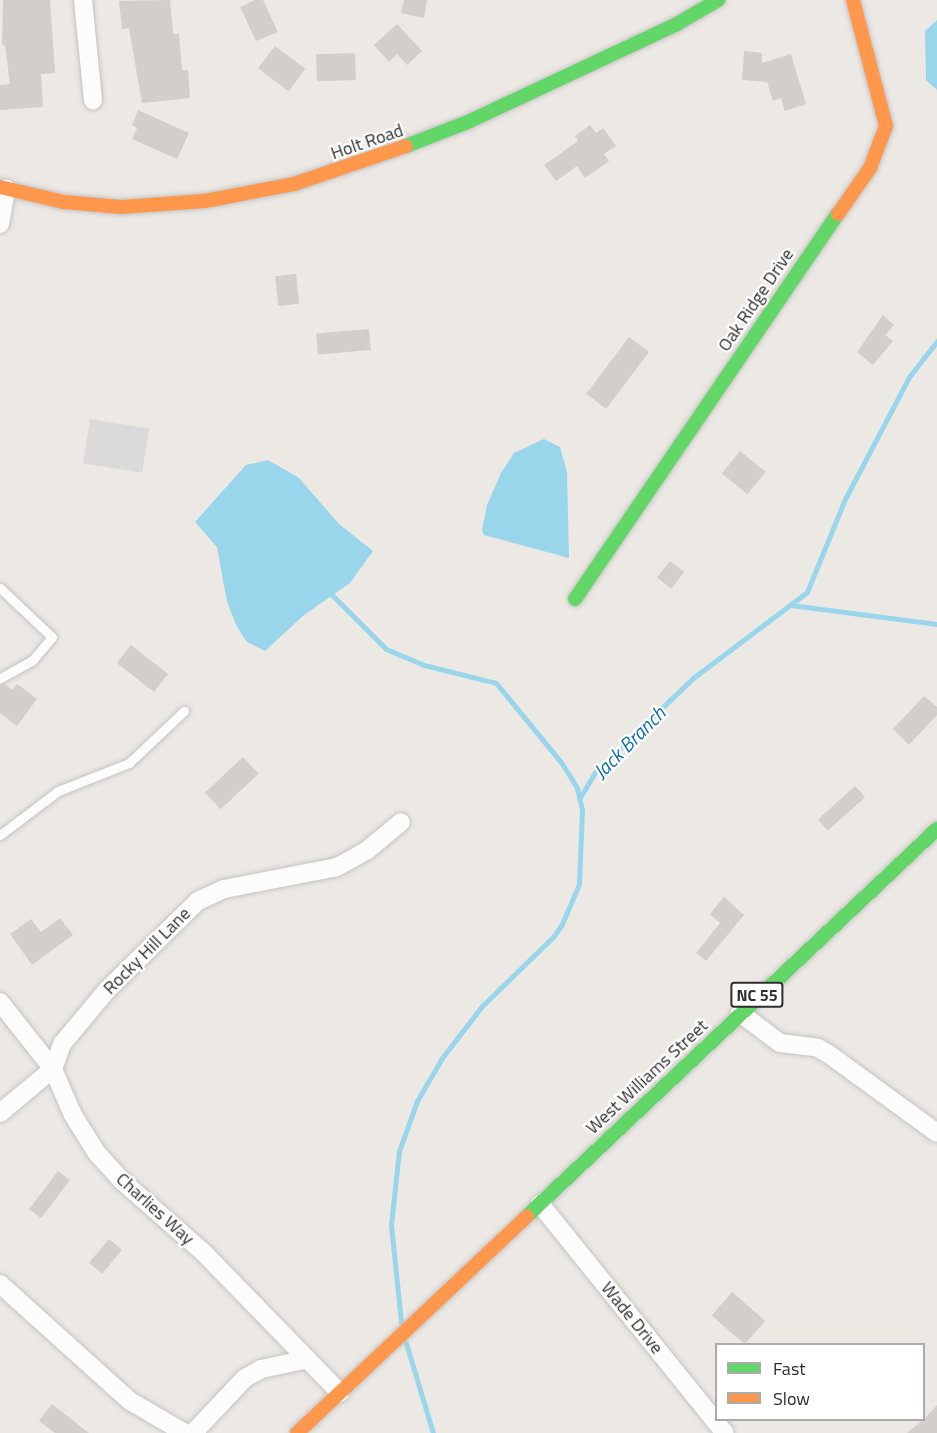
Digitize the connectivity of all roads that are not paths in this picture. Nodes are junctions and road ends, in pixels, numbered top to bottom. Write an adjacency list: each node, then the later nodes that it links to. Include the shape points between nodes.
1 (83, 0): 4 (street)
2 (718, 0): 5 (street, Holt Road, via 677,24 470,121 362,164 294,184 205,201 132,207 64,202)
3 (853, 0): 8 (street, Oak Ridge Drive, via 886,126 870,168)
4 (93, 101)
5 (3, 188): 6 (street)
6 (0, 224)
7 (0, 588): 9 (lane, via 52,637 33,660)
8 (575, 599)
9 (0, 678)
10 (184, 711): 13 (lane, via 129,763 58,791)
11 (401, 822): 16 (street, Rocky Hill Lane, via 366,851 337,867 224,890 198,901 107,990 62,1044)
12 (937, 829): 15 (street, West Williams Street / NC 55)
13 (0, 835)
14 (0, 1002): 16 (street, Charlies Way)
15 (740, 1013): 18 (street, via 780,1043 818,1048 830,1055); 19 (street, West Williams Street / NC 55)
16 (53, 1069): 17 (street, Rocky Hill Lane); 21 (street, Charlies Way, via 73,1115 96,1152 256,1305)
17 (0, 1113)
18 (937, 1133)
19 (540, 1204): 22 (street, NC 55); 26 (street, Wade Drive)
20 (0, 1284): 23 (street, via 130,1401)
21 (304, 1360): 22 (street, Charlies Way); 24 (street, via 261,1369 246,1378)
22 (340, 1393): 25 (street, NC 55)
23 (185, 1433)
24 (193, 1433)
25 (297, 1433)
26 (724, 1433)

